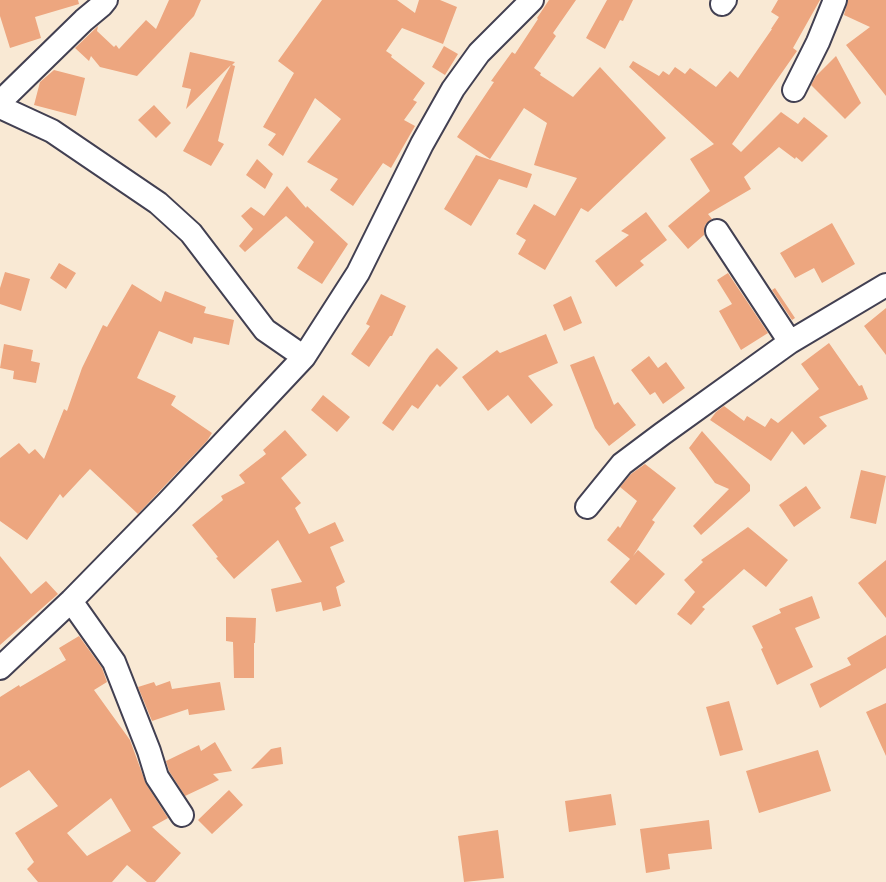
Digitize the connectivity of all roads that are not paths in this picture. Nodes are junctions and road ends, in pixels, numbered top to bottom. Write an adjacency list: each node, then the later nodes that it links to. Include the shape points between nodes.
1 (106, 0): 5 (street)
2 (532, 0): 9 (street, via 480,53 453,89 358,273)
3 (835, 0): 4 (street)
4 (794, 90)
5 (0, 104): 9 (street, via 52,131 158,203 191,233 265,330)
6 (717, 231): 8 (street)
7 (886, 285): 8 (street)
8 (790, 342): 10 (street, via 622,464)
9 (304, 357): 11 (street)
10 (587, 507)
11 (71, 601): 12 (street); 13 (street, via 114,662 157,777)
12 (0, 669)
13 (182, 816)

